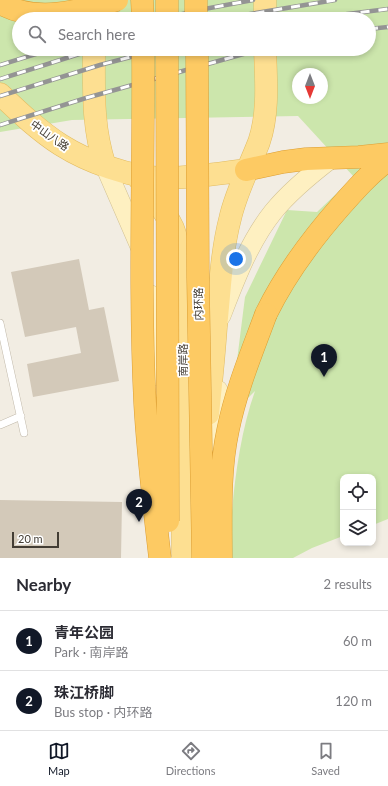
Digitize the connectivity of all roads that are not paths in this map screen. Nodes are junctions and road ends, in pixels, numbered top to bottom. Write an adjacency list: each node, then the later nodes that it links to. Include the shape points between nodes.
1 (94, 0): 10 (main road)
2 (118, 0): 9 (highway, bridge, via 88,9)
3 (142, 0): 11 (highway)
4 (167, 0): 12 (highway, bridge)
5 (196, 0): 13 (highway, bridge)
6 (265, 0): 14 (main road)
7 (0, 3): 8 (highway, bridge)
8 (23, 12)
9 (62, 12)
10 (94, 12)
11 (143, 12)
12 (167, 12)
13 (196, 12)
14 (265, 12)
15 (94, 56): 24 (main road, via 95,125)
16 (143, 56): 35 (highway, bridge, via 145,404)
17 (167, 56): 36 (highway, bridge)
18 (197, 56): 38 (highway, 内环路, bridge)
19 (265, 56): 25 (main road, via 263,122 259,141)
20 (0, 94): 24 (main road, 中山八路, via 61,145)
21 (388, 154): 22 (highway)
22 (332, 158): 25 (highway, via 283,162); 30 (main road, via 282,202 264,226 250,248)
23 (388, 160): 40 (highway, bridge, via 355,191 314,236 288,273 266,314 227,431 222,484)
24 (105, 166): 26 (main road, 中山八路); 35 (main road, via 139,244 147,266 151,292 154,323)
25 (246, 170): 26 (main road, 中山八路, via 188,177 160,178); 28 (main road, via 236,196)
26 (136, 174): 27 (main road, 南岸路, via 173,228)
27 (178, 246): 28 (main road, via 203,243); 34 (main road, 南岸路, via 182,309)
28 (223, 256): 30 (main road)
29 (0, 323): 31 (lane)
30 (217, 326): 39 (main road, via 206,441); 40 (main road)
31 (21, 416): 32 (lane); 33 (lane)
32 (0, 425)
33 (24, 433)
34 (183, 536): 36 (main road); 37 (main road, 南岸路)
35 (158, 558)
36 (169, 558)
37 (183, 558)
38 (203, 558)
39 (206, 558)
40 (222, 558)

